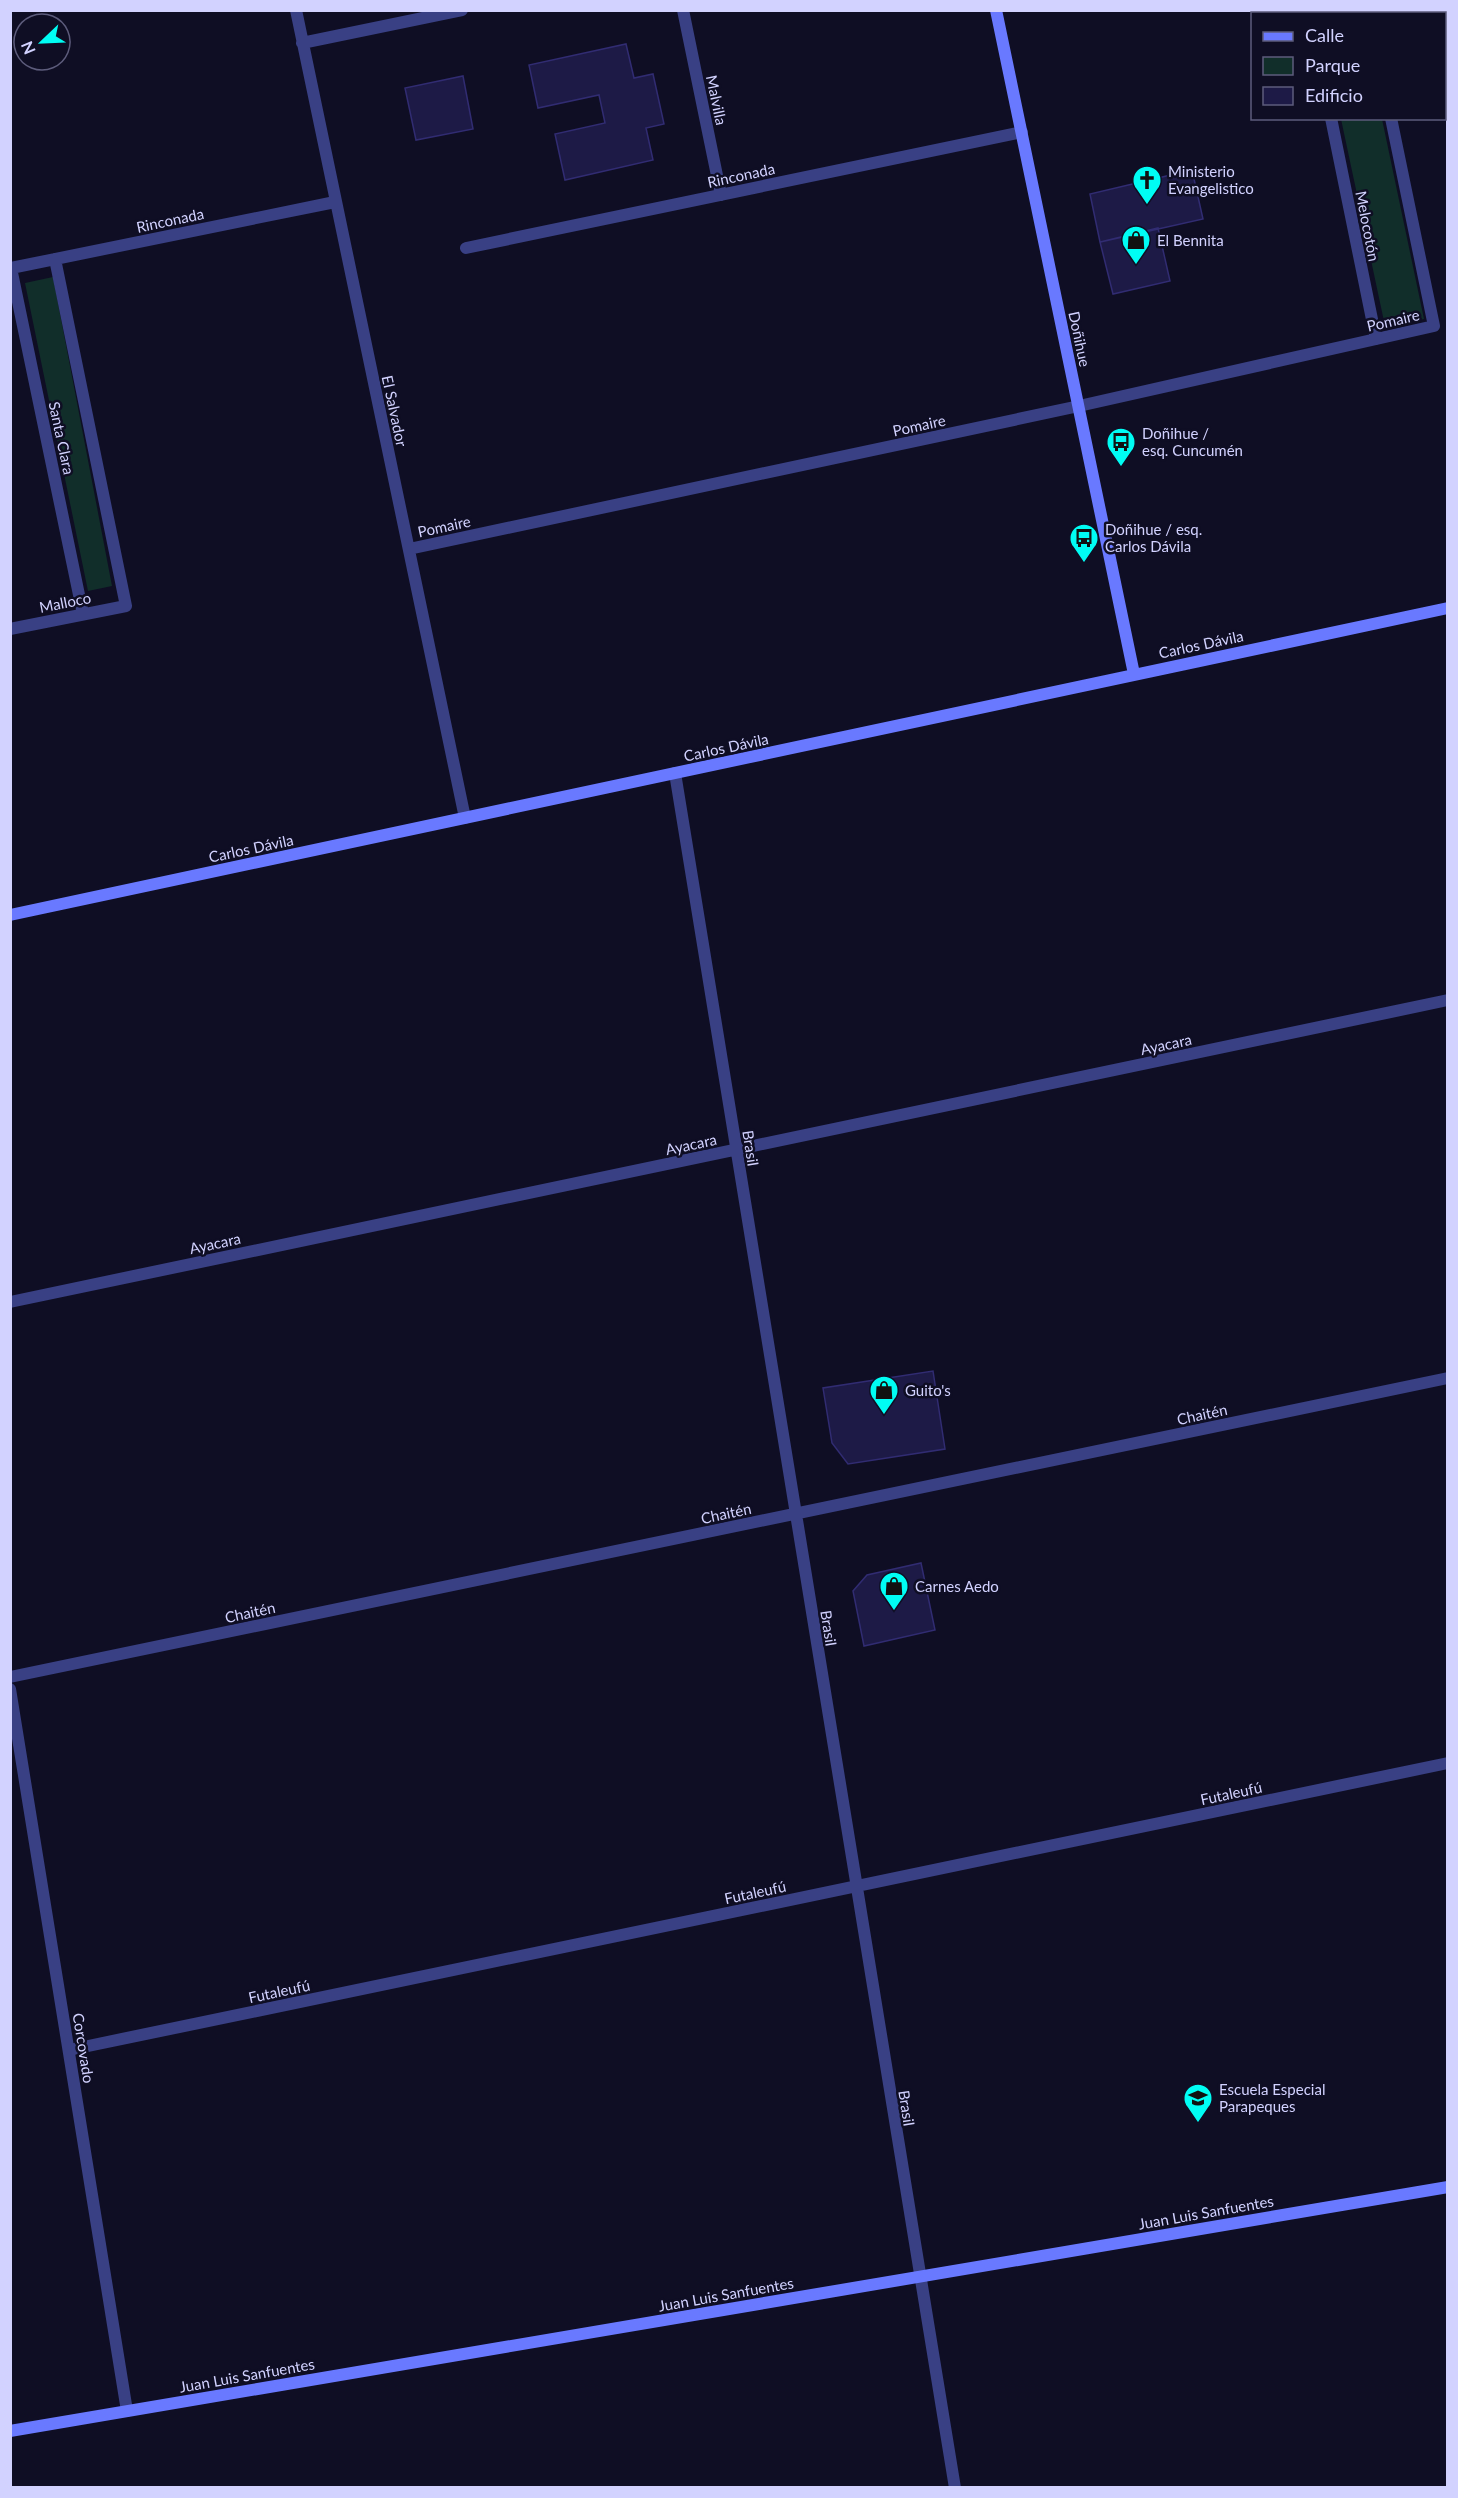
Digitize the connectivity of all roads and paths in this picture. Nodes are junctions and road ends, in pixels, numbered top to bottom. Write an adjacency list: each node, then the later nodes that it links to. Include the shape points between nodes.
1 (296, 10): 5 (street, El Salvador)
2 (462, 10): 5 (street)
3 (683, 10): 9 (street, Malvilla)
4 (996, 10): 8 (street, Doñihue)
5 (302, 43): 10 (street, El Salvador)
6 (1331, 120): 14 (street, Melocotón)
7 (1391, 120): 14 (street, Pomaire, via 1434,326)
8 (1022, 132): 9 (street, Rinconada); 15 (street, Doñihue)
9 (722, 195): 11 (street, Rinconada)
10 (336, 201): 12 (street, Rinconada); 16 (street, El Salvador)
11 (466, 248)
12 (55, 259): 13 (street, Rinconada); 17 (street, Santa Clara)
13 (11, 268): 19 (street, Santa Clara)
14 (1376, 339): 15 (street, Pomaire)
15 (1078, 406): 16 (street, Pomaire); 21 (street, Doñihue)
16 (409, 549): 23 (street, El Salvador)
17 (126, 606): 19 (street, Malloco)
18 (1448, 608): 21 (street, Carlos Dávila)
19 (83, 614): 20 (street, Malloco)
20 (10, 629)
21 (1134, 674): 22 (street, Carlos Dávila)
22 (675, 773): 23 (street, Carlos Dávila); 26 (street, Brasil)
23 (465, 818): 24 (street, Carlos Dávila)
24 (10, 915)
25 (1448, 1000): 26 (street, Ayacara)
26 (736, 1149): 27 (street, Ayacara); 29 (street, Brasil)
27 (10, 1302)
28 (1448, 1378): 29 (street, Chaitén)
29 (796, 1513): 30 (street, Chaitén); 33 (street, Brasil)
30 (10, 1677)
31 (10, 1689): 34 (street, Corcovado)
32 (1448, 1763): 33 (street, Futaleufú)
33 (856, 1886): 34 (street, Futaleufú); 36 (street, Brasil)
34 (69, 2049): 37 (street, Corcovado)
35 (1448, 2187): 36 (street, Juan Luis Sanfuentes)
36 (920, 2276): 37 (street, Juan Luis Sanfuentes); 39 (street, Brasil)
37 (127, 2411): 38 (street, Juan Luis Sanfuentes)
38 (10, 2431)
39 (955, 2487)

